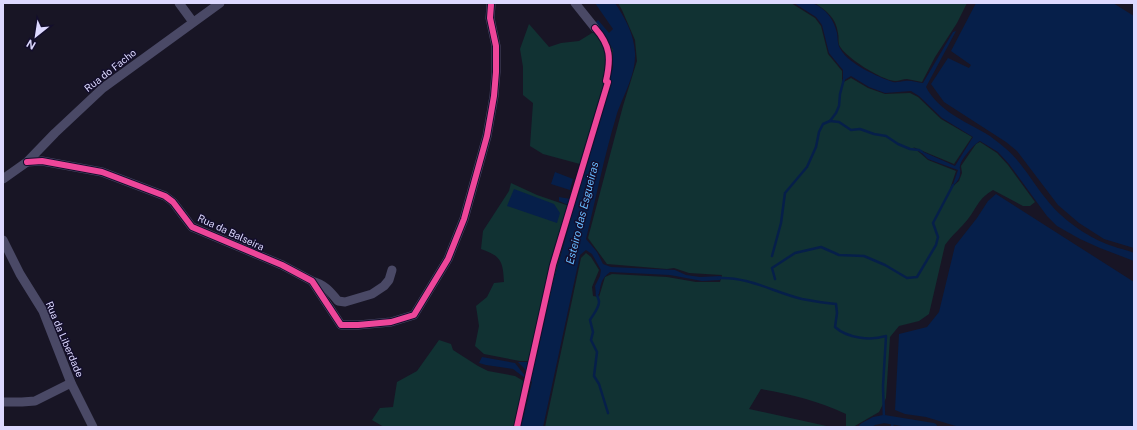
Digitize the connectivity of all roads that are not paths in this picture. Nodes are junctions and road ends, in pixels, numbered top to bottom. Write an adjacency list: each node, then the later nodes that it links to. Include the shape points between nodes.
1 (179, 3): 5 (street)
2 (220, 3): 5 (street, Rua do Facho)
3 (575, 3): 6 (street)
4 (491, 4): 11 (street, Rua da Balseira, via 490,18 496,46 496,72 487,136 464,219 448,259 414,315 392,322 341,325)
5 (193, 22): 7 (street, Rua do Facho, via 102,88)
6 (595, 28)
7 (27, 162): 8 (street, Rua do Facho); 11 (street, Rua da Balseira, via 102,172 165,196 173,202 192,227 282,265)
8 (4, 177)
9 (3, 240): 12 (street, Rua da Liberdade, via 43,311)
10 (392, 270): 11 (street, via 384,286 372,294 345,302 338,301 321,284)
11 (312, 281)
12 (71, 383): 13 (street, via 35,401); 14 (street, Rua da Liberdade)
13 (3, 402)
14 (93, 427)

